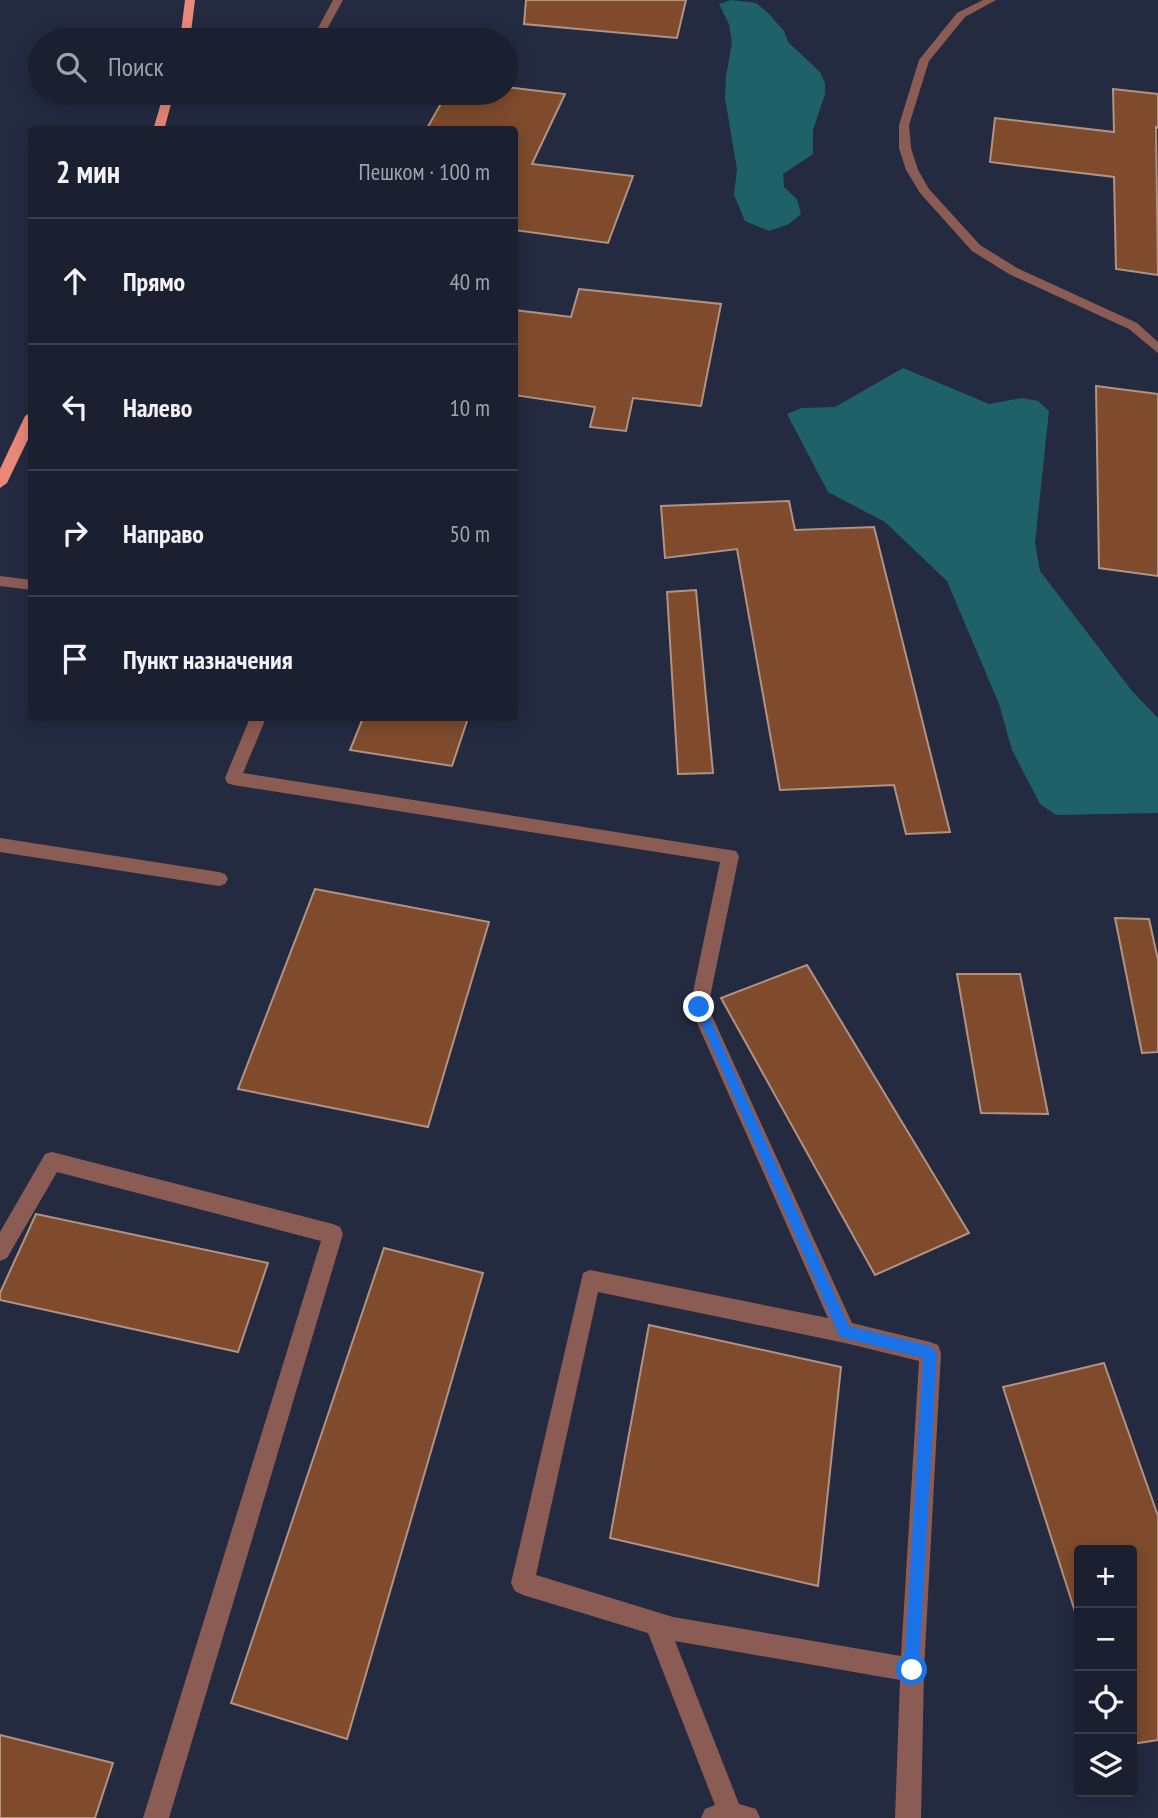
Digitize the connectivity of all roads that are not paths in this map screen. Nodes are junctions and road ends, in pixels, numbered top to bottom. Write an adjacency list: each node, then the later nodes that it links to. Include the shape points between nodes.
1 (190, 0): 4 (main road)
2 (338, 0): 5 (street)
3 (991, 0): 8 (street, via 961,15 924,60 904,125 912,170 924,191 976,248 1013,271 1133,326)
4 (188, 28)
5 (323, 28)
6 (165, 105): 7 (main road)
7 (159, 126)
8 (1158, 349)
9 (28, 424): 10 (main road)
10 (0, 483)
11 (0, 581): 12 (street)
12 (28, 584)
13 (257, 721): 17 (street, via 233,778 730,856 699,1007)
14 (0, 845): 15 (street)
15 (219, 879)
16 (0, 1251): 21 (street, via 52,1161 333,1234)
17 (845, 1332): 18 (street, via 590,1280 523,1583); 19 (street, via 930,1353)
18 (656, 1624): 19 (street); 20 (street)
19 (912, 1670): 22 (street)
20 (730, 1817)
21 (156, 1818)
22 (908, 1818)

